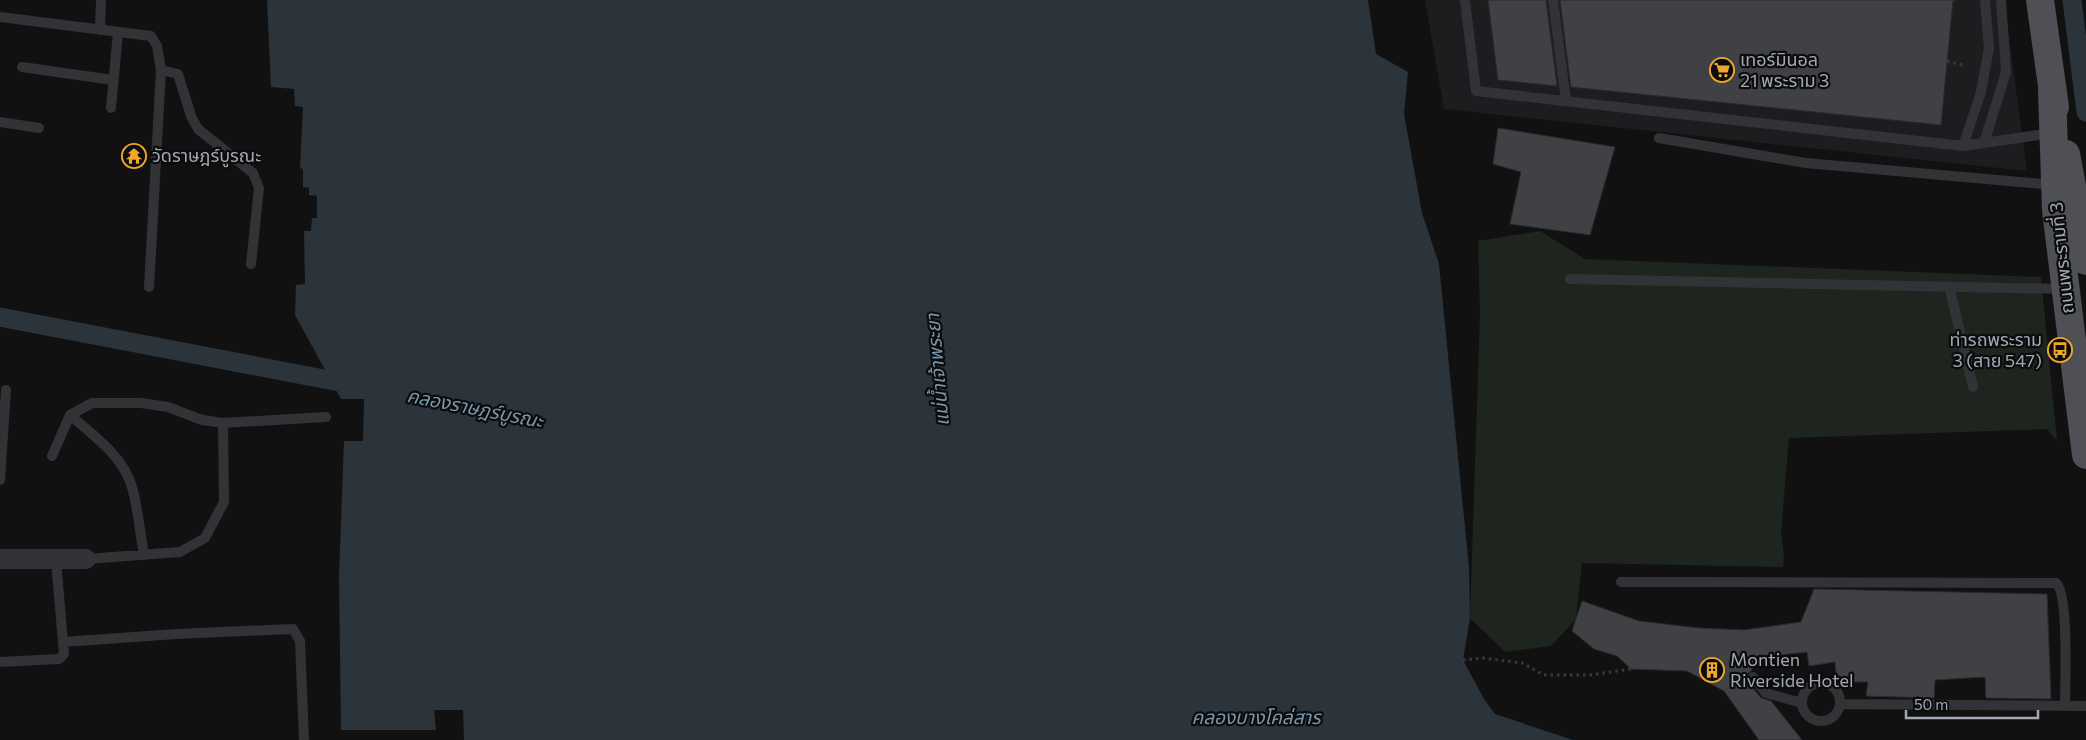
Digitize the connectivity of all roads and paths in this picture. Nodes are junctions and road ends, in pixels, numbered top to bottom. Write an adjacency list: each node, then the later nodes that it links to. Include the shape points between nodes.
1 (101, 0): 8 (lane)
2 (1465, 0): 16 (lane, via 1476,91)
3 (1553, 0): 16 (lane)
4 (1985, 0): 23 (lane, via 1989,48 1981,92)
5 (2001, 0): 22 (lane, via 2006,72)
6 (2040, 0): 15 (main road, ถนนพระรามที่ 3)
7 (0, 18): 8 (lane)
8 (100, 30): 9 (lane)
9 (118, 32): 13 (lane, via 151,36 157,46); 14 (lane)
10 (1947, 61): 11 (path)
11 (1966, 66)
12 (22, 67): 14 (lane)
13 (161, 70): 26 (lane, via 178,74 198,129 253,173 259,188); 29 (lane)
14 (113, 80): 17 (lane)
15 (2052, 90): 20 (main road, ถนนพระรามที่ 3); 25 (main road, ถนนพระรามที่ 3)
16 (1566, 101): 23 (lane)
17 (111, 108)
18 (0, 122): 19 (lane)
19 (39, 128)
20 (2053, 133): 22 (lane); 24 (main road, ถนนพระรามที่ 3)
21 (1659, 138): 24 (lane, via 1806,163)
22 (1984, 143): 23 (lane)
23 (1964, 146)
24 (2054, 185): 30 (main road, ถนนพระรามที่ 3)
25 (2086, 261)
26 (250, 264)
27 (1570, 279): 28 (lane)
28 (1949, 286): 30 (lane); 31 (lane)
29 (149, 287)
30 (2064, 289): 36 (main road, ถนนพระรามที่ 3)
31 (1972, 387)
32 (6, 390): 38 (lane)
33 (70, 415): 35 (lane, via 92,403 142,403); 37 (lane); 39 (lane, via 108,448 125,471 132,487)
34 (326, 417): 35 (lane)
35 (223, 423): 39 (lane, via 224,502 205,538 180,552)
36 (2086, 455)
37 (52, 456)
38 (0, 480)
39 (144, 555): 41 (lane)
40 (0, 559): 42 (street)
41 (86, 559): 42 (street)
42 (56, 560): 44 (lane)
43 (1621, 582): 51 (lane, via 2056,583 2062,590)
44 (63, 642): 46 (lane, via 64,654 59,660); 53 (lane, via 293,630 300,641)
45 (1463, 660): 47 (path, via 1482,658 1522,663 1544,675 1590,675)
46 (0, 662)
47 (1631, 669)
48 (1753, 677): 49 (lane, via 1766,693)
49 (1802, 703): 50 (lane, via 1808,716 1816,721 1825,721 1836,715); 50 (lane, via 1810,685 1818,682 1833,686 1839,694)
50 (1840, 704): 51 (lane)
51 (2065, 706): 52 (lane)
52 (2086, 706)
53 (304, 740)

